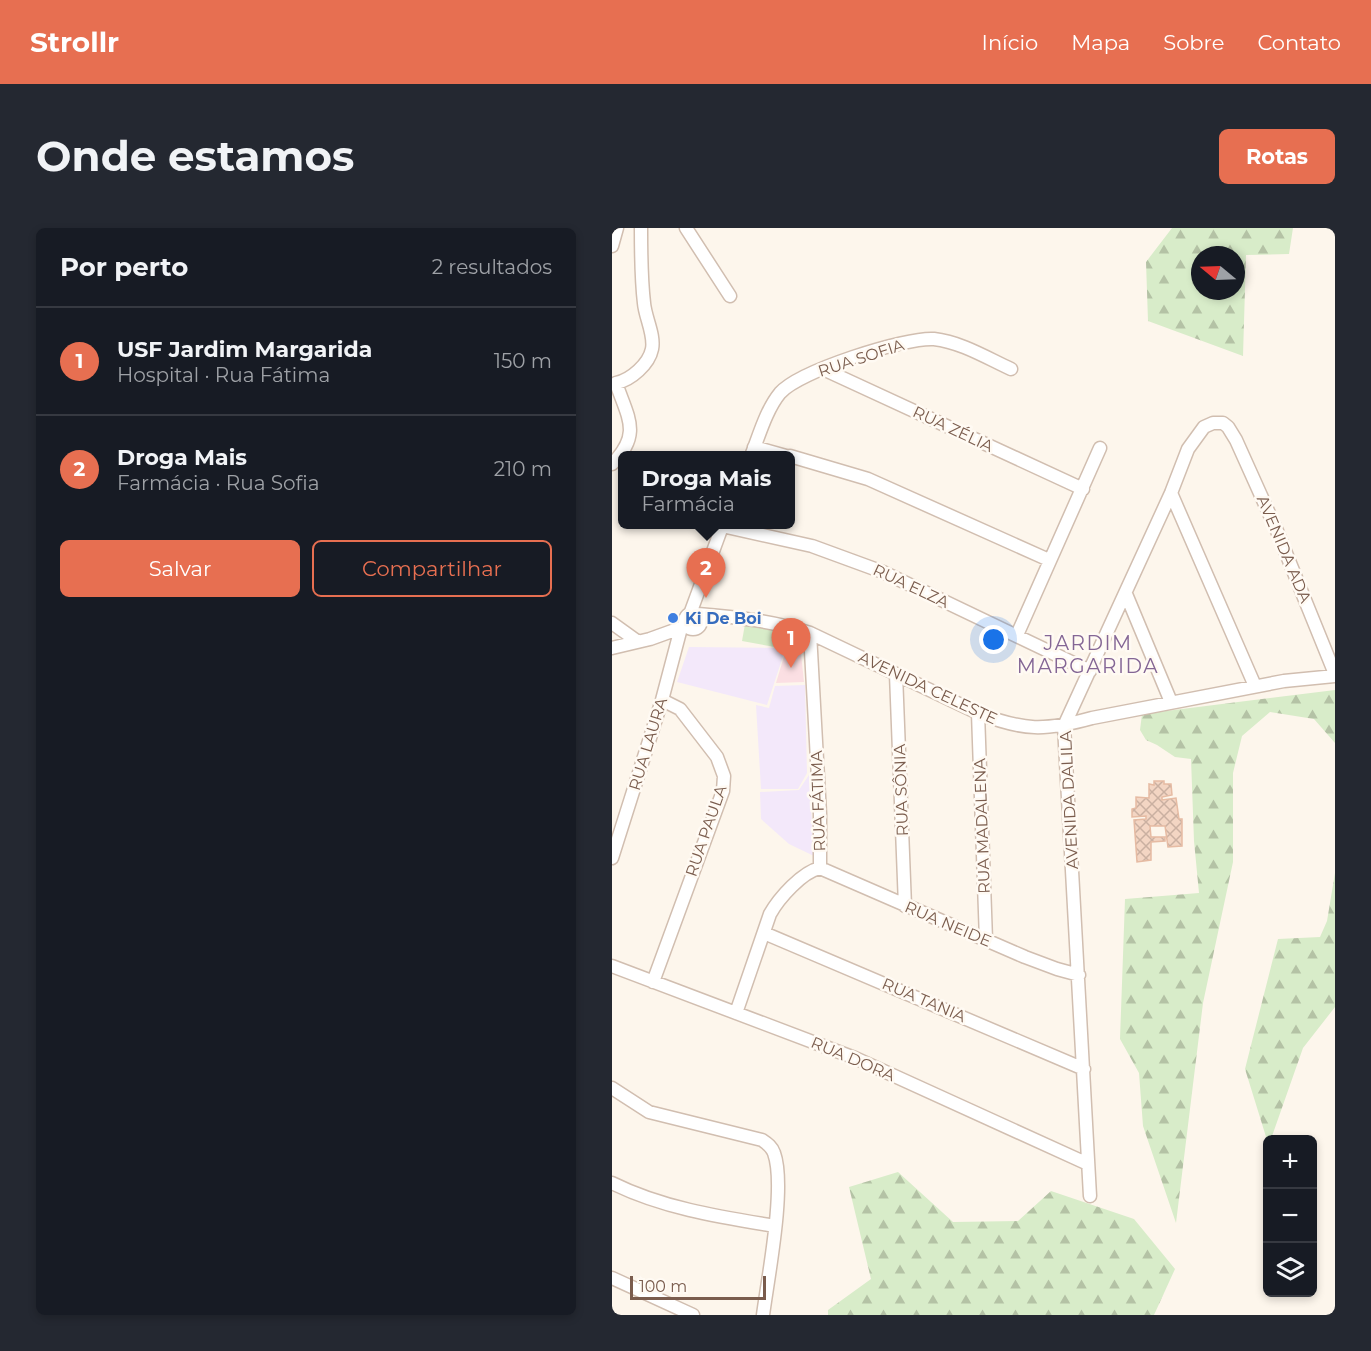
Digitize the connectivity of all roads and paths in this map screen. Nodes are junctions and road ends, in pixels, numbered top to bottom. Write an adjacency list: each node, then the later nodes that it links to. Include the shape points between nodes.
1 (617, 228): 4 (street)
2 (640, 228): 10 (street, via 643,301 652,348 633,376 616,383 631,431)
3 (686, 228): 5 (street)
4 (612, 246)
5 (730, 296)
6 (823, 369): 7 (street, RUA SOFIA, via 892,345 935,339); 11 (street, RUA SOFIA, via 780,394); 13 (street, RUA ZÉLIA)
7 (1011, 369)
8 (1228, 427): 14 (street, AVENIDA DALILA, via 1213,423 1197,435); 27 (street, AVENIDA ADA, via 1277,531)
9 (1100, 448): 13 (street)
10 (623, 451)
11 (753, 451)
12 (795, 458): 17 (street, via 868,479)
13 (1083, 489): 17 (street)
14 (1171, 494): 18 (street, AVENIDA DALILA); 28 (street)
15 (722, 529): 19 (street)
16 (740, 529): 22 (street, RUA ELZA, via 850,559)
17 (1049, 560): 22 (street)
18 (1126, 594): 25 (street, AVENIDA DALILA); 30 (street)
19 (691, 622): 21 (street, AVENIDA CELESTE, via 738,617); 23 (street); 29 (street, RUA LAURA)
20 (612, 623): 23 (street)
21 (810, 633): 26 (street, AVENIDA CELESTE); 34 (street, RUA FÁTIMA)
22 (1017, 635): 25 (street, RUA ELZA)
23 (637, 641): 24 (street)
24 (612, 648)
25 (1090, 671): 32 (street, AVENIDA DALILA)
26 (896, 674): 31 (street, AVENIDA CELESTE); 35 (street, RUA SÔNIA)
27 (1335, 675): 28 (street, AVENIDA CELESTE)
28 (1255, 686): 30 (street, AVENIDA CELESTE)
29 (662, 699): 33 (street, RUA LAURA); 40 (street, RUA PAULA, via 680,709 694,724 721,764 724,776 723,791)
30 (1171, 702): 32 (street, AVENIDA CELESTE)
31 (978, 713): 32 (street, AVENIDA CELESTE, via 1024,727); 37 (street, RUA MADALENA)
32 (1064, 726): 39 (street, AVENIDA DALILA)
33 (612, 858)
34 (820, 868): 35 (street, RUA NEIDE); 36 (street, RUA FÁTIMA, via 792,887 776,904)
35 (905, 906): 37 (street, RUA NEIDE)
36 (764, 933): 41 (street, RUA FÁTIMA); 42 (street, RUA TANIA)
37 (986, 940): 39 (street, RUA NEIDE)
38 (612, 966): 40 (street, RUA DORA)
39 (1079, 975): 42 (street, AVENIDA DALILA)
40 (653, 982): 41 (street, RUA DORA)
41 (736, 1013): 44 (street, RUA DORA, via 855,1059)
42 (1084, 1069): 44 (street, AVENIDA DALILA)
43 (612, 1089): 47 (street, via 649,1112 768,1144 777,1167)
44 (1088, 1164): 46 (street, AVENIDA DALILA)
45 (612, 1183): 47 (street, via 687,1209)
46 (1090, 1196)
47 (775, 1226): 50 (street)
48 (612, 1278): 49 (street)
49 (693, 1315)
50 (763, 1315)

